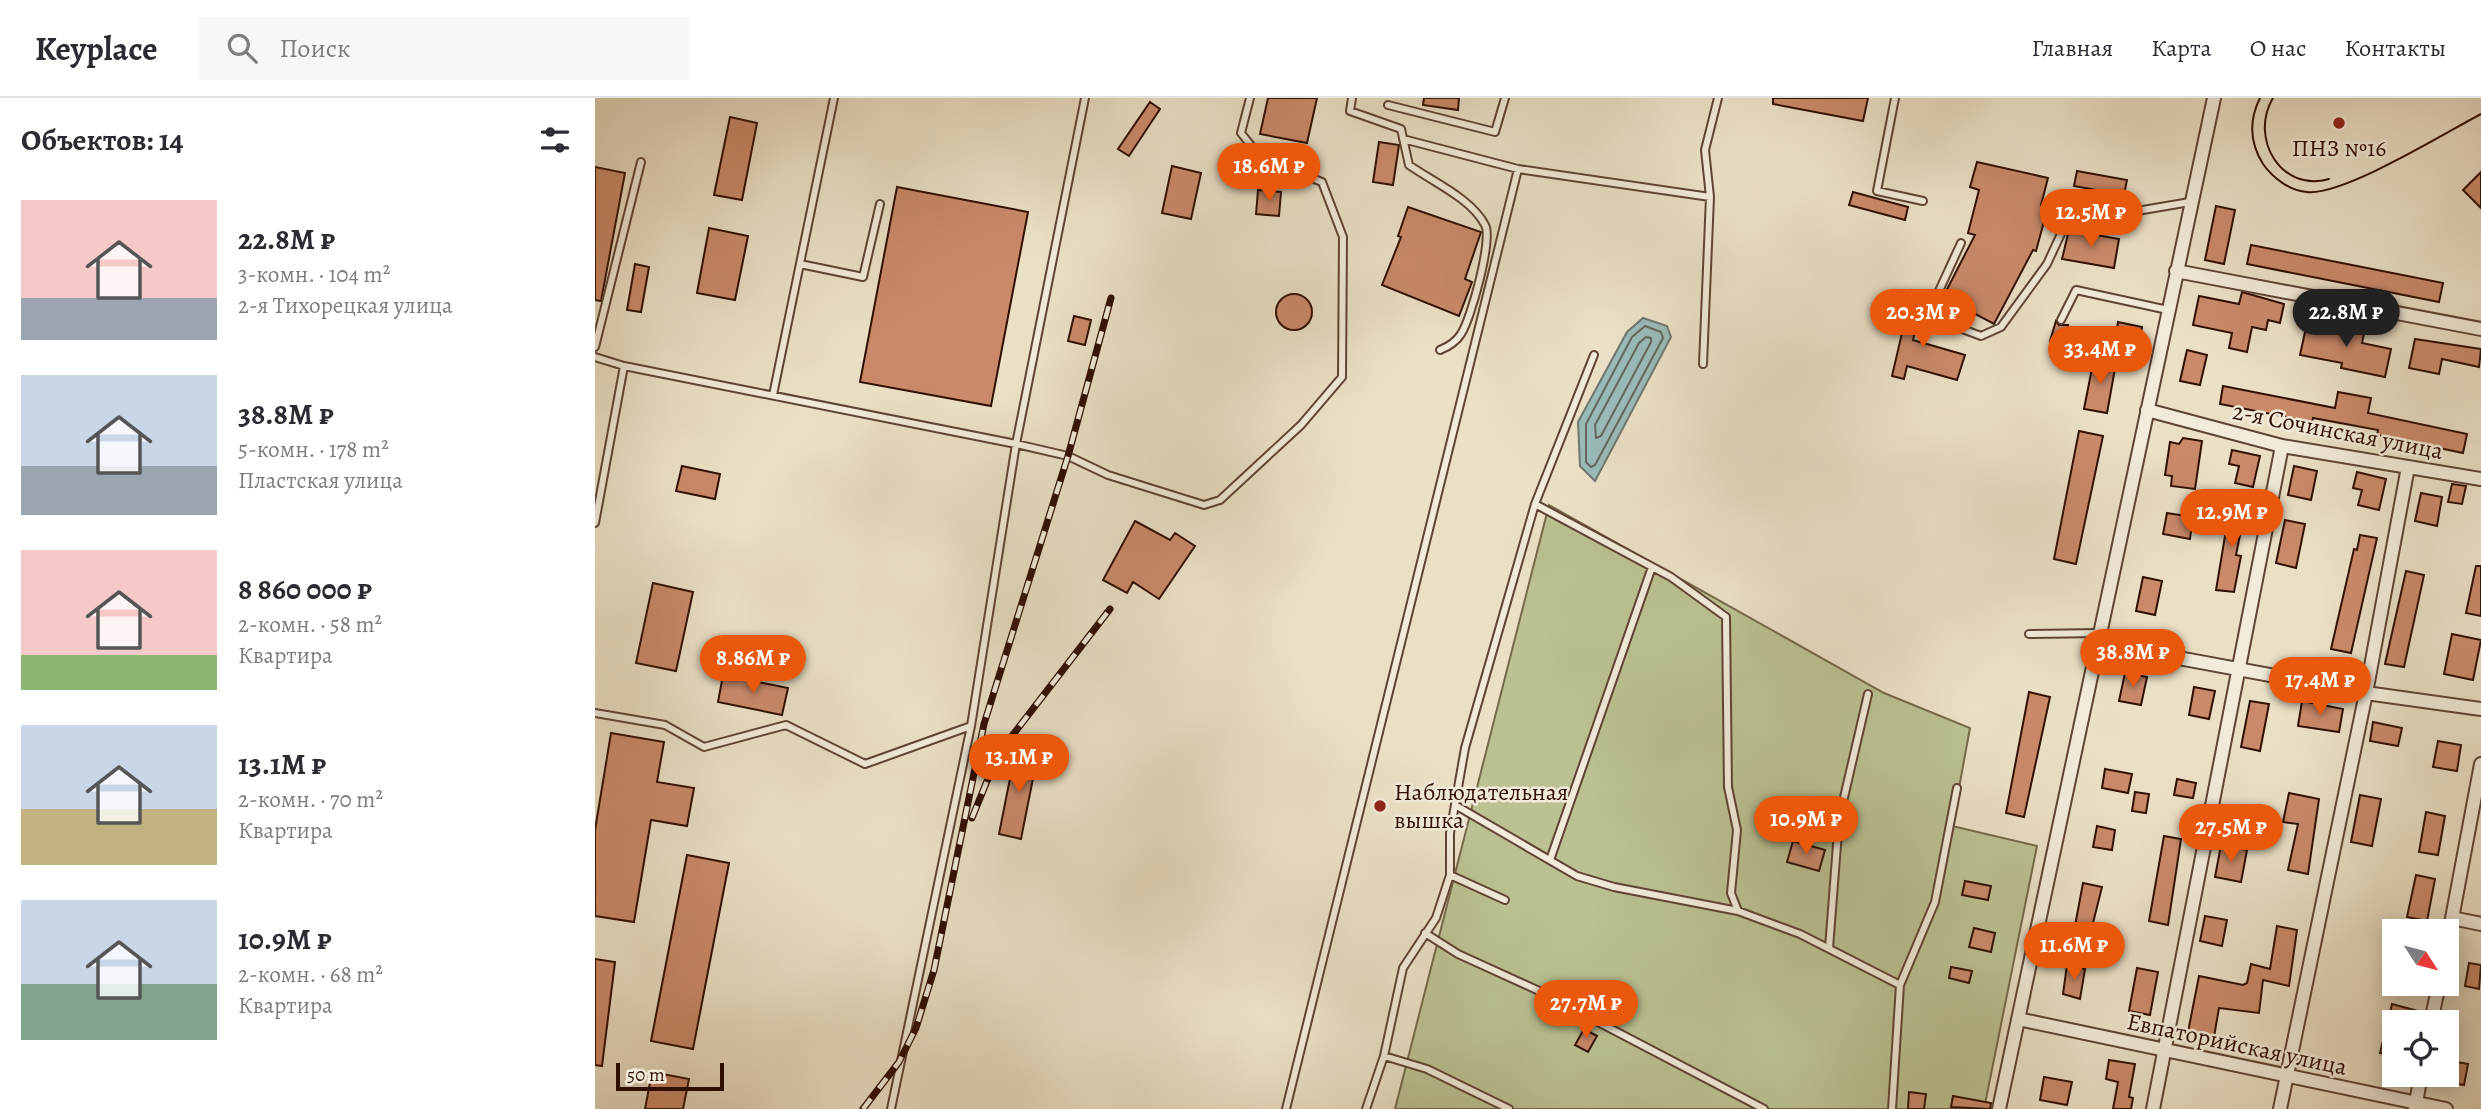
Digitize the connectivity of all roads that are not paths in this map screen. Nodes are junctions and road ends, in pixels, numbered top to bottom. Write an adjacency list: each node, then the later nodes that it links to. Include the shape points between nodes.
1 (834, 98): 18 (lane)
2 (1085, 98): 31 (lane)
3 (1250, 98): 31 (lane, via 1241,134 1261,158 1322,182 1343,237 1342,377 1291,435 1220,500 1204,505 1108,475 1068,456)
4 (1352, 98): 10 (lane, via 1350,111 1401,129)
5 (1505, 98): 9 (lane, via 1495,132)
6 (1718, 98): 13 (lane, via 1705,150)
7 (1895, 98): 14 (lane, via 1877,191)
8 (2214, 98): 15 (street)
9 (1388, 105)
10 (1403, 139): 12 (lane); 24 (lane, via 1409,166 1477,212 1487,228 1485,257 1463,332)
11 (641, 162): 23 (lane)
12 (1518, 169): 13 (lane); 65 (lane)
13 (1710, 197): 27 (lane)
14 (1923, 201)
15 (2190, 202): 17 (lane, via 2066,223 2047,264 2001,327 1981,336 1949,324 1936,310 1938,293); 19 (street)
16 (880, 204): 18 (lane, via 863,277)
17 (1961, 243)
18 (800, 264): 29 (lane)
19 (2176, 271): 20 (street); 22 (street)
20 (2168, 310): 21 (lane, via 2075,290); 30 (street)
21 (2061, 320)
22 (2481, 329)
23 (595, 347)
24 (1440, 350)
25 (1594, 355): 35 (lane)
26 (595, 357): 28 (lane)
27 (1703, 364)
28 (624, 366): 29 (lane); 36 (lane)
29 (773, 395): 31 (lane)
30 (2147, 410): 32 (street, 2-я Сочинская улица); 39 (street)
31 (1016, 444): 45 (lane)
32 (2282, 446): 33 (street, 2-я Сочинская улица); 40 (street)
33 (2407, 467): 34 (street, 2-я Сочинская улица); 41 (street)
34 (2481, 479)
35 (1535, 504): 37 (lane); 48 (lane, via 1465,748)
36 (595, 523)
37 (1652, 567): 49 (lane); 52 (lane, via 1726,617 1728,787 1737,830 1731,893)
38 (2029, 634): 39 (lane)
39 (2099, 638): 40 (street); 58 (street)
40 (2239, 668): 41 (street); 59 (street)
41 (2366, 693): 43 (street); 61 (street)
42 (1868, 694): 56 (lane, via 1839,819)
43 (2481, 709)
44 (595, 713): 45 (lane, via 665,725 704,747 786,725 865,764)
45 (971, 726): 64 (lane)
46 (2481, 764): 53 (street)
47 (1957, 788): 57 (lane, via 1934,902)
48 (1455, 805): 49 (lane); 50 (lane)
49 (1550, 860): 52 (lane, via 1577,876 1607,885)
50 (1450, 875): 51 (lane); 55 (lane, via 1436,918)
51 (1505, 900)
52 (1738, 911): 56 (lane)
53 (2452, 918): 54 (street)
54 (2481, 924)
55 (1425, 933): 60 (lane, via 1403,968); 68 (lane)
56 (1829, 947): 57 (lane)
57 (1901, 985): 69 (lane)
58 (2018, 1019): 59 (street, Евпаторийская улица); 70 (street)
59 (2166, 1051): 61 (street, Евпаторийская улица); 71 (street)
60 (1384, 1056): 66 (lane); 67 (lane, via 1427,1069)
61 (2286, 1076): 63 (street, Евпаторийская улица); 72 (street)
62 (2419, 1087): 63 (street)
63 (2415, 1106): 73 (street, Евпаторийская улица)
64 (891, 1109)
65 (1286, 1109)
66 (1366, 1109)
67 (1509, 1109)
68 (1764, 1109)
69 (1892, 1109)
70 (1999, 1109)
71 (2153, 1109)
72 (2280, 1109)
73 (2447, 1109)

